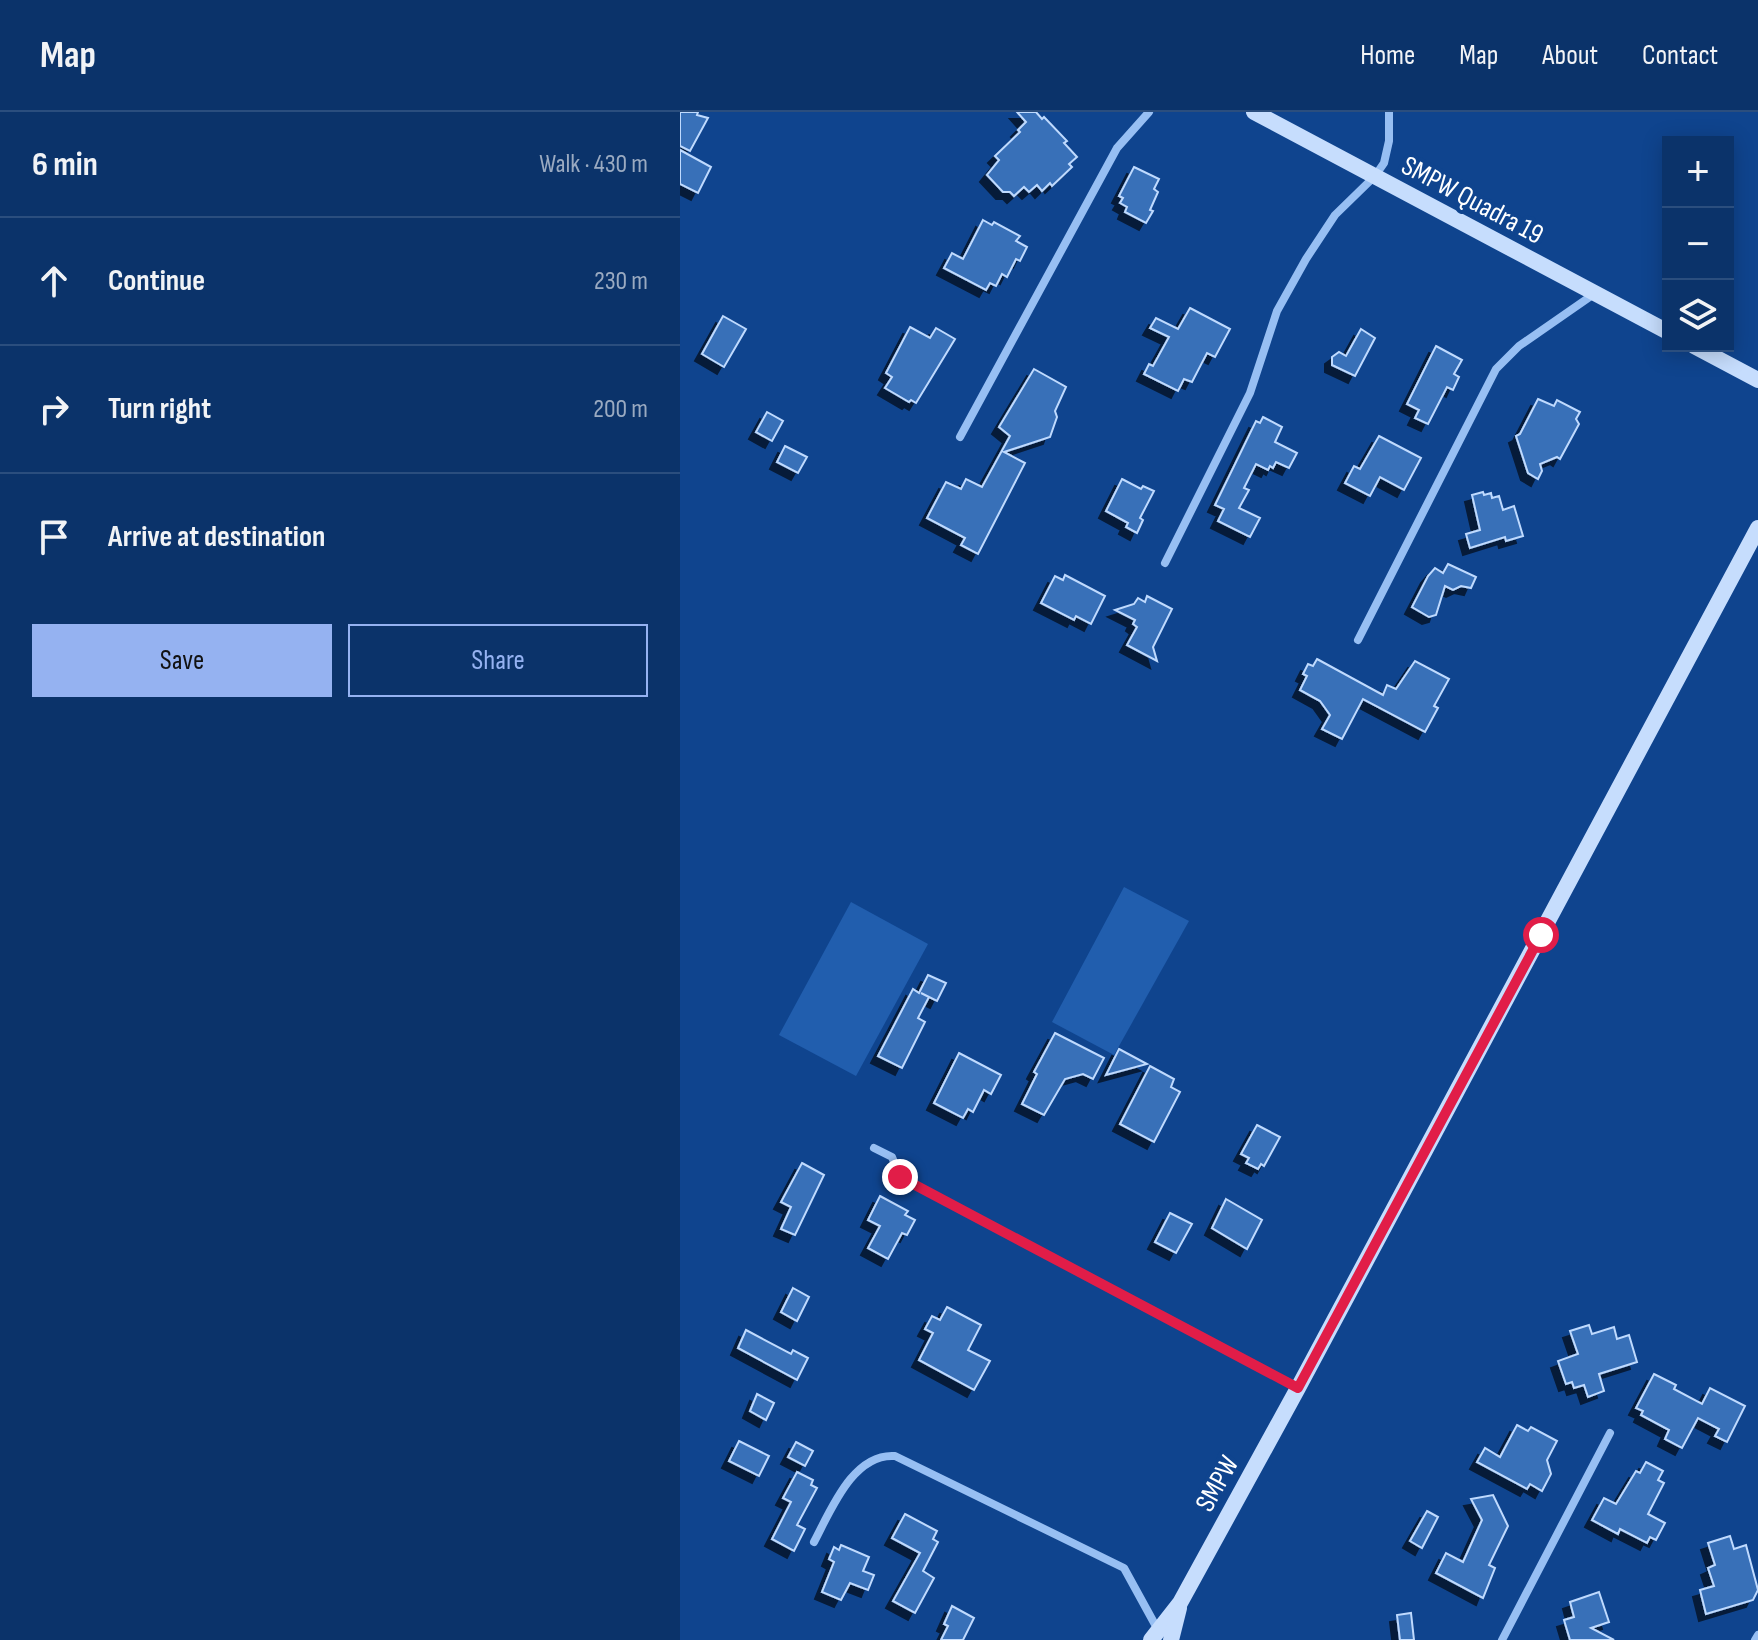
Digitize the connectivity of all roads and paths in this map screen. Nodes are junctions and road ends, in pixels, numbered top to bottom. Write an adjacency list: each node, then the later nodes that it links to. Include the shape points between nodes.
1 (1149, 112): 9 (street, via 1117,148)
2 (1254, 112): 4 (street, SMPW Quadra 19)
3 (1389, 112): 4 (street, via 1387,153)
4 (1375, 176): 5 (street, SMPW Quadra 19); 11 (street, via 1321,233 1277,311 1250,393)
5 (1595, 293): 6 (street, SMPW Quadra 19); 12 (street, via 1519,346 1496,369)
6 (1662, 329)
7 (1705, 352): 8 (street)
8 (1758, 380)
9 (960, 437)
10 (1758, 528): 14 (street, SMPW)
11 (1165, 563)
12 (1358, 640)
13 (874, 1148): 14 (street, via 892,1157 900,1177)
14 (1298, 1388): 17 (street, SMPW)
15 (1610, 1433): 18 (street)
16 (814, 1542): 17 (street, via 867,1461 895,1456 1124,1568)
17 (1160, 1637)
18 (1502, 1640)

